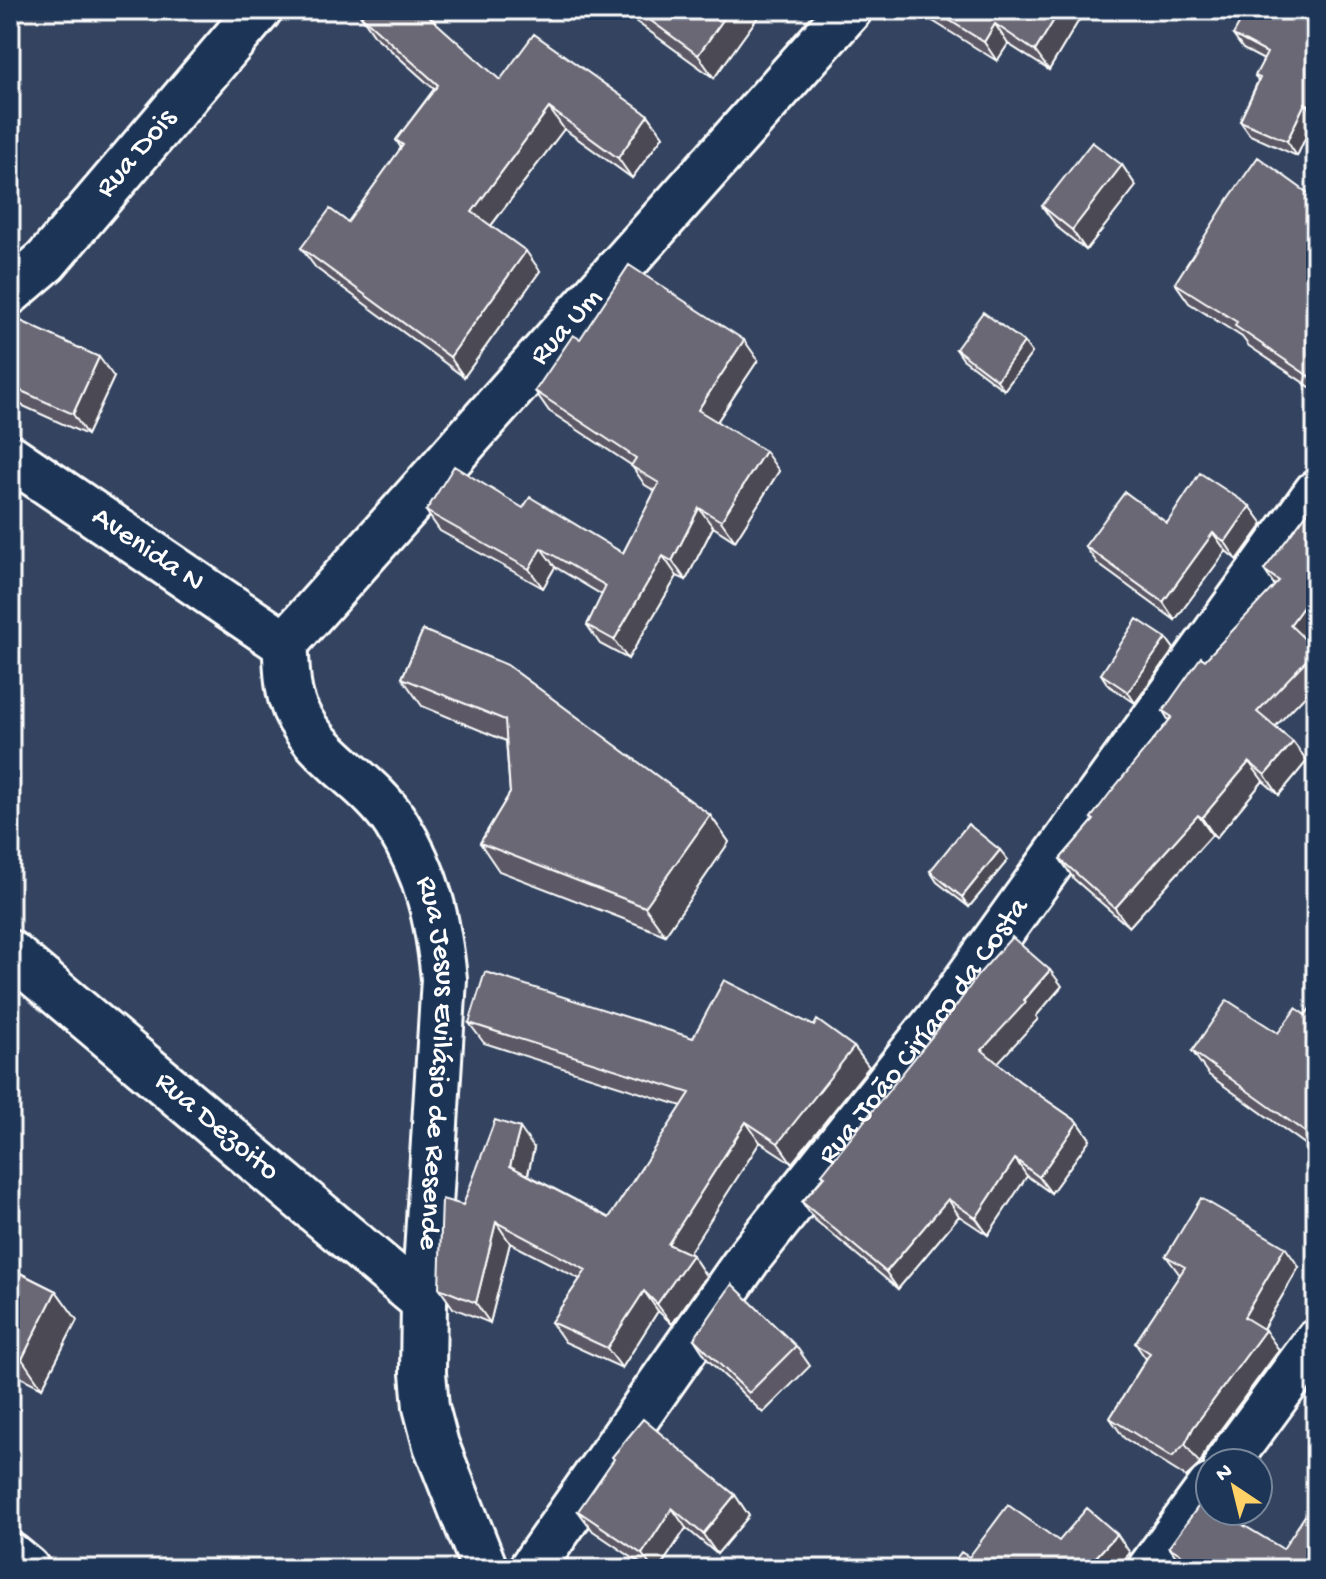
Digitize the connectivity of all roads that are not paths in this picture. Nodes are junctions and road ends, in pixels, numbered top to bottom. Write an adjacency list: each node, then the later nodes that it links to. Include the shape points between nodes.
1 (259, 10): 3 (street, Rua Dois, via 46,261)
2 (849, 10): 6 (street, Rua Um)
3 (10, 292)
4 (10, 457): 6 (street, Avenida N)
5 (1316, 493): 15 (street, Rua João Ciríaco da Costa, via 941,1016 750,1256)
6 (285, 644): 8 (street, Rua Jesus Evilásio de Resende, via 291,699 307,731 395,821 428,887 439,927 444,979)
7 (10, 953): 8 (street, Rua Dezoito)
8 (424, 1302): 14 (street, Rua Jesus Evilásio de Resende, via 426,1407)
9 (1316, 1342): 10 (street)
10 (1239, 1447)
11 (1194, 1509): 16 (street)
12 (10, 1555): 13 (street)
13 (27, 1569)
14 (485, 1569)
15 (531, 1569)
16 (1150, 1569)

